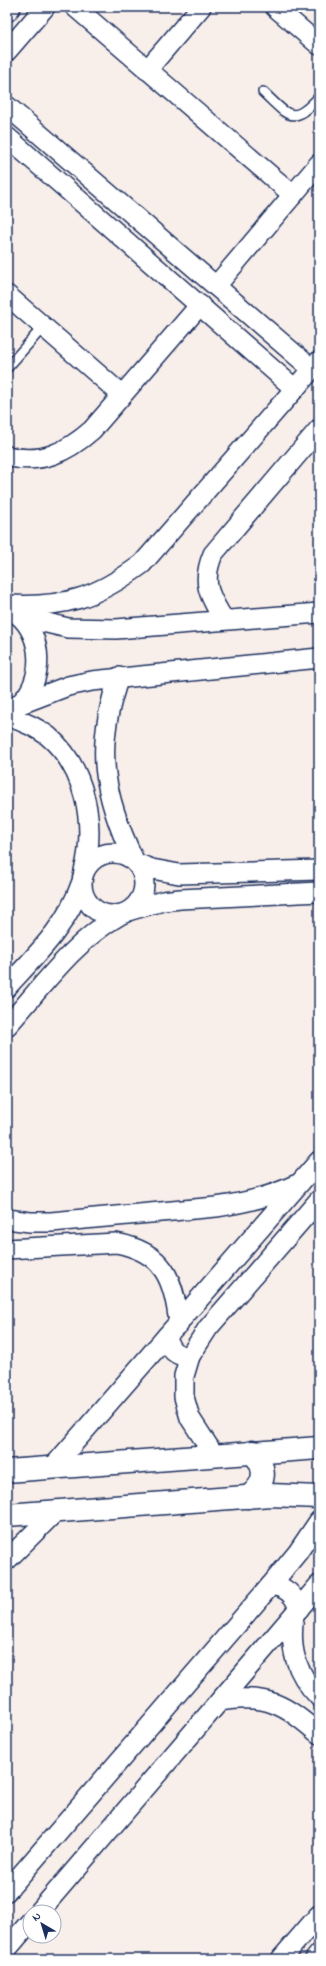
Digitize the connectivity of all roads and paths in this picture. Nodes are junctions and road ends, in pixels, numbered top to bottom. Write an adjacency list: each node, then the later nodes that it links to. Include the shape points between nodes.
1 (11, 7): 6 (street)
2 (45, 7): 8 (street)
3 (75, 7): 9 (street)
4 (201, 7): 9 (street)
5 (276, 7): 7 (street)
6 (7, 12)
7 (319, 45)
8 (7, 51)
9 (147, 70): 15 (street)
10 (263, 92): 11 (lane, via 283,111 293,115 303,113)
11 (319, 97)
12 (7, 106): 16 (street)
13 (7, 137): 18 (street)
14 (319, 164): 15 (street)
15 (293, 195): 16 (street)
16 (216, 286): 20 (street)
17 (7, 296): 19 (street)
18 (200, 305): 22 (street); 23 (street)
19 (43, 327): 21 (lane); 23 (street)
20 (316, 365): 22 (street)
21 (7, 368)
22 (295, 389): 26 (street, via 142,564 119,582 93,595 72,601 36,607)
23 (122, 395): 25 (street, via 92,430 76,444 57,454 36,459)
24 (319, 429): 29 (street, via 213,554 208,566 208,586)
25 (7, 456)
26 (7, 605): 28 (street)
27 (319, 613): 29 (street)
28 (22, 617): 29 (street, via 45,624 92,630); 32 (street, via 32,633 38,651 37,670 32,688)
29 (224, 620)
30 (319, 658): 31 (street)
31 (119, 677): 32 (street, via 68,686); 33 (street, via 110,702 103,754 111,801)
32 (12, 711): 35 (street, via 48,737 64,754 76,775 89,816 89,854)
33 (136, 862): 34 (street, via 152,870 179,874); 35 (street, via 125,855 106,854 89,864); 37 (street, via 143,873 145,884 138,903)
34 (319, 870)
35 (82, 878): 37 (street, via 83,896 94,909 109,916); 38 (street, via 76,901 57,932)
36 (319, 892): 37 (street, via 180,899 163,901)
37 (126, 913): 39 (street, via 106,923 81,943)
38 (7, 987)
39 (7, 1026)
40 (319, 1161): 41 (street)
41 (300, 1183): 43 (street, via 266,1197 216,1207 51,1222); 45 (street)
42 (319, 1200): 46 (street, via 208,1328)
43 (7, 1218)
44 (7, 1249): 45 (street, via 116,1243 145,1252 158,1261 173,1288)
45 (173, 1330): 46 (street, via 170,1348 174,1352); 50 (street)
46 (190, 1356): 49 (street, via 184,1376 184,1397 190,1418)
47 (319, 1448): 48 (street)
48 (252, 1452): 49 (street); 52 (street, via 260,1460 263,1470 262,1481 257,1490)
49 (214, 1455): 50 (street)
50 (53, 1467): 51 (street)
51 (7, 1471)
52 (248, 1496): 53 (street); 54 (street)
53 (319, 1497)
54 (56, 1511): 55 (street); 57 (street)
55 (7, 1515)
56 (319, 1521): 58 (street)
57 (7, 1560)
58 (271, 1585): 60 (street, via 286,1589 292,1594); 65 (street)
59 (319, 1585): 60 (street)
60 (296, 1612): 61 (street, via 291,1634 293,1653 300,1671); 62 (street)
61 (319, 1697)
62 (220, 1701): 64 (street, via 251,1698 274,1703 291,1711); 66 (street)
63 (319, 1704): 64 (street, via 309,1711)
64 (314, 1730)
65 (7, 1891)
66 (45, 1904)
67 (319, 1915): 71 (street)
68 (22, 1931): 69 (street)
69 (7, 1949)
70 (319, 1954): 72 (street)
71 (281, 1959)
72 (315, 1959)

